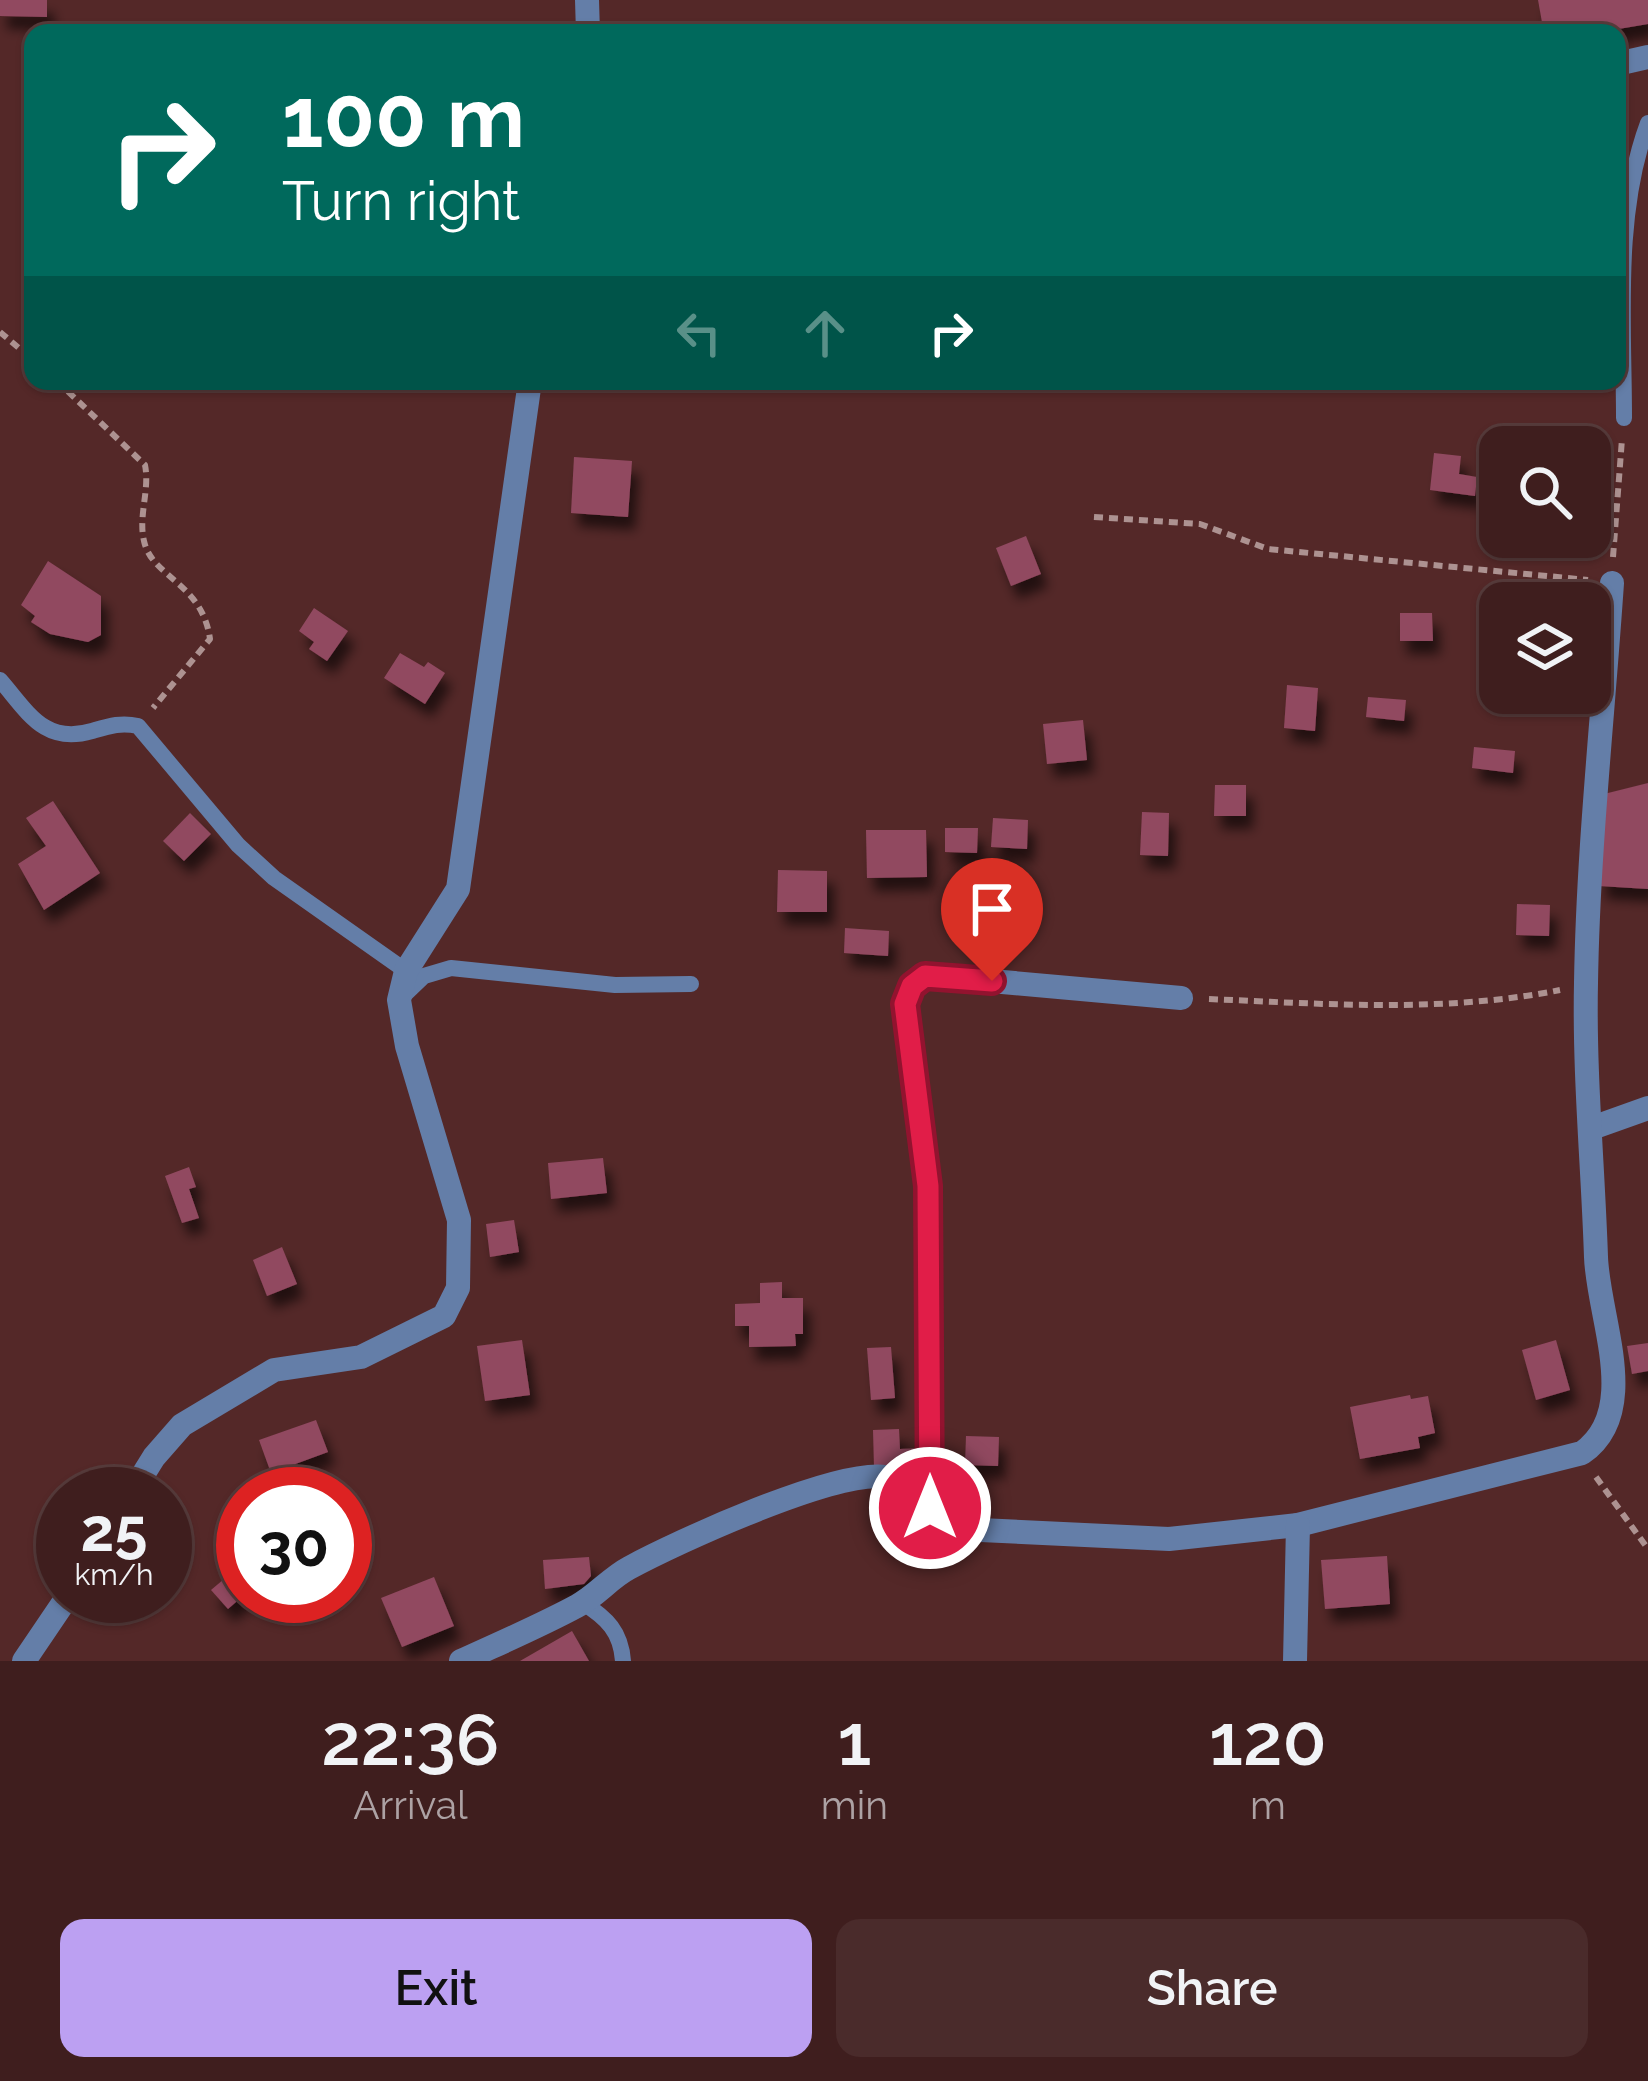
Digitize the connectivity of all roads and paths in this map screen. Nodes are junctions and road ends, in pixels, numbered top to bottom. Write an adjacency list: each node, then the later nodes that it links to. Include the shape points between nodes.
1 (1648, 123): 2 (lane, via 1632,184)
2 (1626, 298)
3 (0, 332): 4 (path)
4 (24, 352)
5 (66, 390): 12 (path, via 145,465 144,542 207,616 210,639)
6 (529, 390): 13 (street, via 458,889)
7 (1624, 390): 8 (lane)
8 (1624, 418): 10 (path)
9 (1094, 518): 10 (path, via 1200,524 1268,549)
10 (1612, 583): 15 (street)
11 (0, 680): 12 (lane, via 56,733)
12 (138, 726): 13 (lane, via 262,867)
13 (406, 971): 17 (street)
14 (691, 984): 17 (lane, via 615,985 452,968 424,976)
15 (1586, 984): 16 (path, via 1505,1001 1358,1006); 19 (street)
16 (1181, 998): 22 (street, via 925,976 912,986 905,1004 928,1186)
17 (399, 1000): 21 (street, via 459,1220 458,1288 444,1316 361,1357 274,1370 182,1425)
18 (1648, 1108): 19 (street)
19 (1592, 1128): 20 (street, via 1597,1276 1612,1395 1608,1427)
20 (1582, 1454): 23 (street); 24 (path)
21 (148, 1467)
22 (930, 1508): 23 (street, via 959,1529 1122,1537); 25 (street, via 889,1477 860,1478 753,1510 624,1570)
23 (1298, 1525): 30 (street)
24 (1648, 1549)
25 (583, 1604): 28 (street); 29 (lane, via 618,1634)
26 (50, 1623): 27 (street)
27 (25, 1661)
28 (461, 1661)
29 (623, 1661)
30 (1295, 1661)

